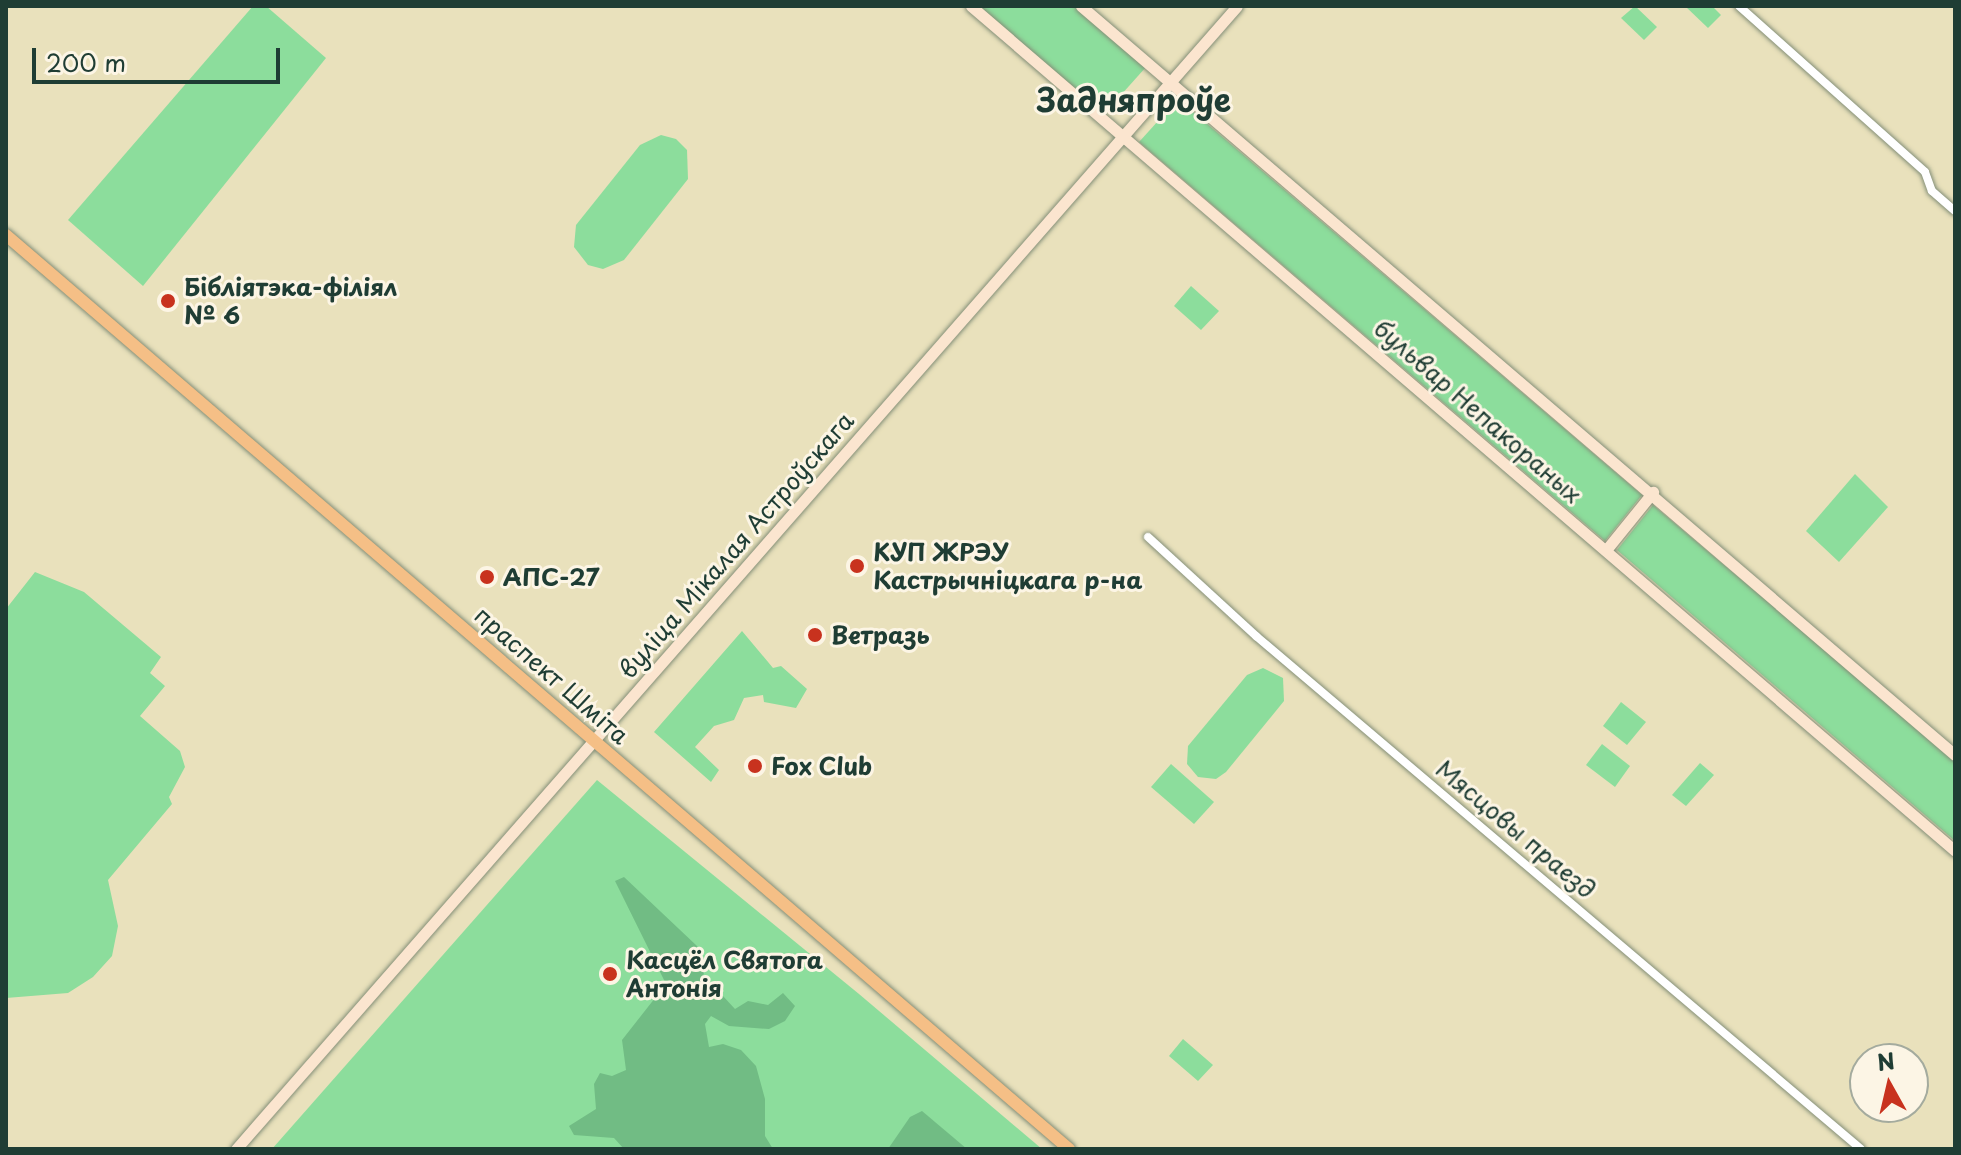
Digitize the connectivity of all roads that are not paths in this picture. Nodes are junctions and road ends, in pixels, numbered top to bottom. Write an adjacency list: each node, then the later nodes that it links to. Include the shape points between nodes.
1 (971, 6): 6 (main road, бульвар Непакораных)
2 (1081, 6): 5 (main road, бульвар Непакораных)
3 (1237, 6): 5 (main road, вуліца Мікалая Астроўскага)
4 (1739, 6): 7 (street, via 1925,172 1932,191)
5 (1171, 82): 6 (main road, вуліца Мікалая Астроўскага); 9 (main road, бульвар Непакораных)
6 (1123, 137): 11 (main road, бульвар Непакораных); 12 (main road, вуліца Мікалая Астроўскага)
7 (1955, 211)
8 (6, 235): 12 (main road, праспект Шміта)
9 (1653, 492): 11 (main road); 13 (main road, бульвар Непакораных)
10 (1148, 537): 17 (street, Мясцовы праезд, via 1262,641)
11 (1606, 550): 14 (main road, бульвар Непакораных)
12 (594, 740): 15 (main road, вуліца Мікалая Астроўскага); 16 (main road, праспект Шміта)
13 (1955, 755)
14 (1955, 851)
15 (236, 1149)
16 (1069, 1149)
17 (1861, 1149)

